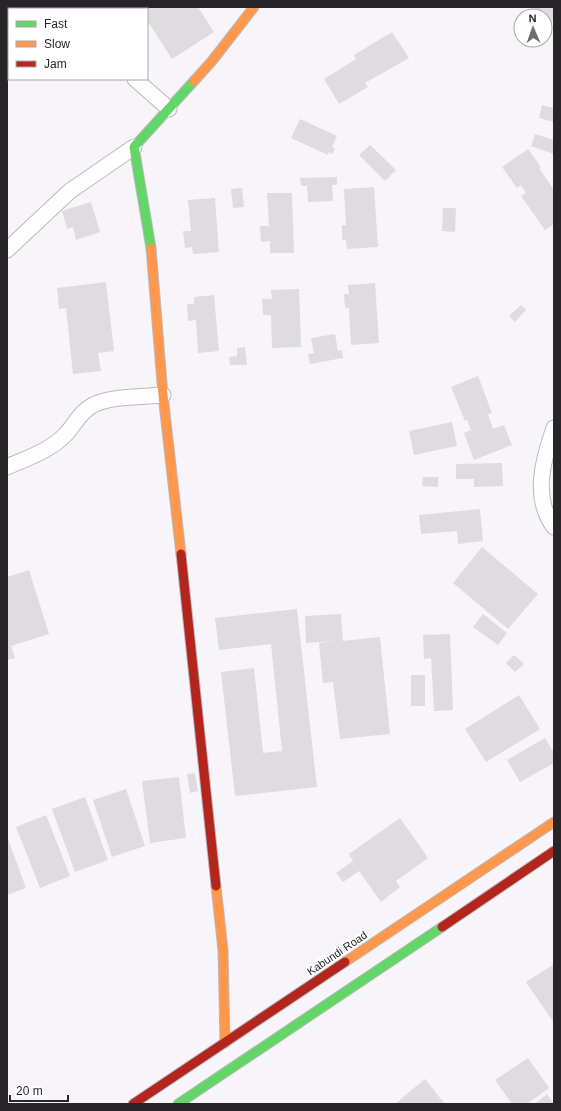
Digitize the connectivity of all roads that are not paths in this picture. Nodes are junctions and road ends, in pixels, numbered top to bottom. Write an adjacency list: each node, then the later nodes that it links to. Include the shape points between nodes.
1 (254, 7): 3 (street, via 212,62)
2 (136, 80): 3 (street)
3 (169, 108): 4 (street)
4 (134, 147): 5 (street, via 70,191); 6 (street, via 150,234)
5 (7, 250)
6 (163, 395): 8 (street, via 93,405 78,417 67,434 51,447); 12 (street, via 223,950)
7 (554, 428): 9 (street, via 545,453 540,487 547,518)
8 (7, 467)
9 (554, 527)
10 (554, 822): 12 (street, Kabundi Road)
11 (554, 851): 14 (street)
12 (225, 1043): 13 (street, Kabundi Road)
13 (133, 1104)
14 (178, 1104)

